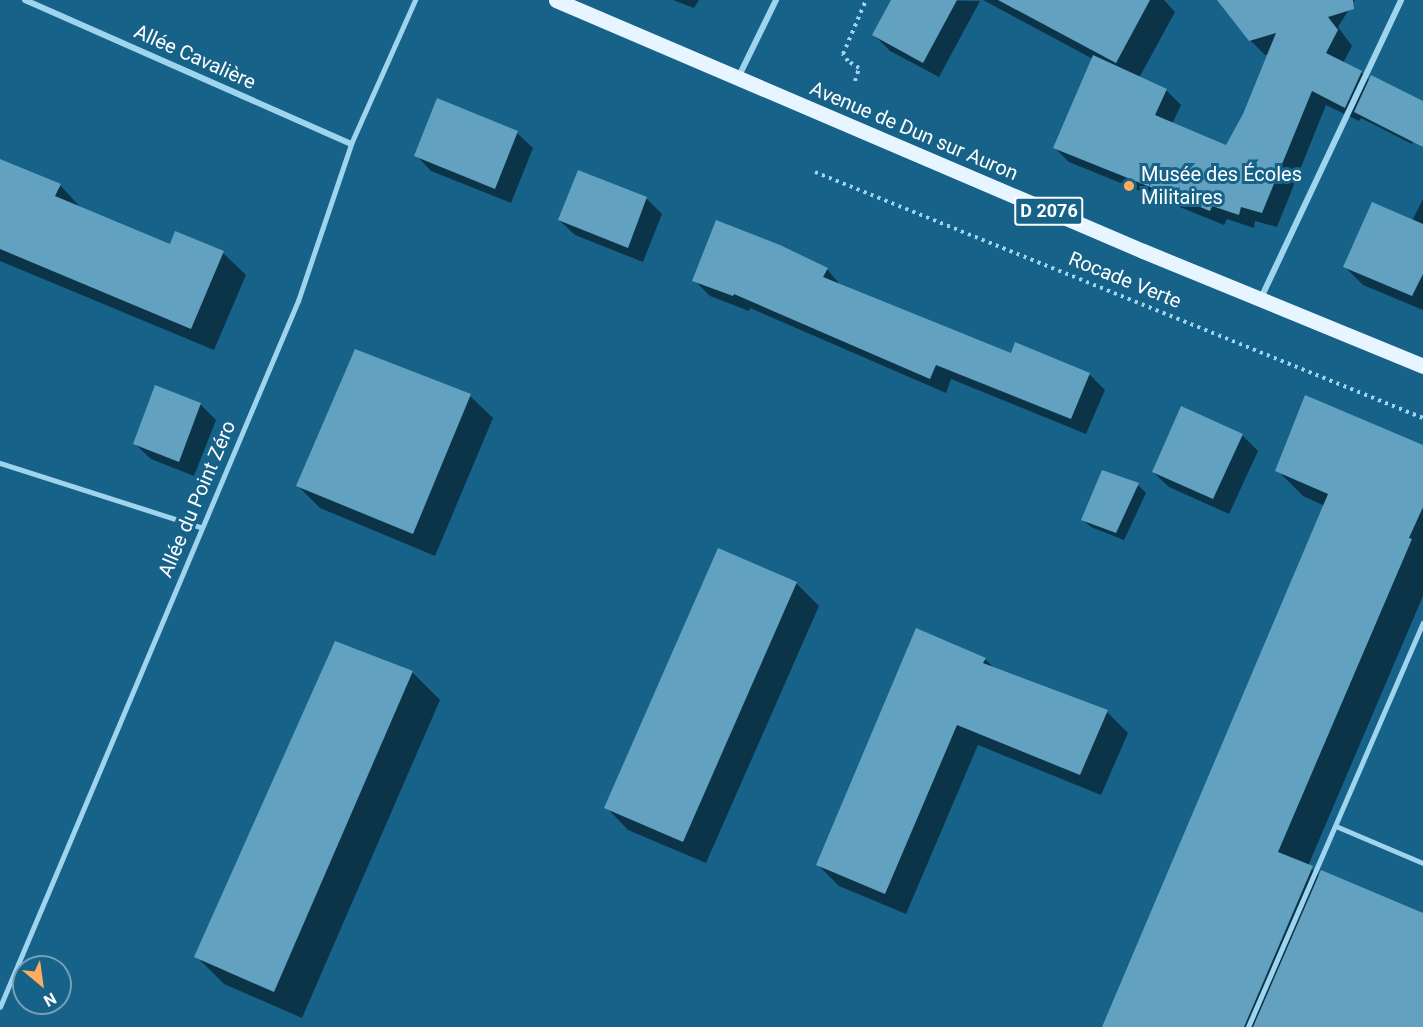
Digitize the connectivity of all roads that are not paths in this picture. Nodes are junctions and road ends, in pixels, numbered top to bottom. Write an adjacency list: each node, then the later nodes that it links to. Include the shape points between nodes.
1 (25, 0): 7 (street, Allée Cavalière)
2 (415, 0): 7 (lane, Allée du Point Zéro)
3 (556, 0): 6 (main road, Avenue de Dun sur Auron / D 2076)
4 (777, 0): 6 (street)
5 (1401, 0): 8 (street)
6 (738, 79): 8 (main road, Avenue de Dun sur Auron / D 2076)
7 (351, 144): 11 (lane, Allée du Point Zéro, via 298,301)
8 (1260, 298): 9 (main road, Avenue de Dun sur Auron / D 2076)
9 (1423, 366)
10 (0, 463): 11 (lane)
11 (201, 527): 15 (lane, Allée du Point Zéro)
12 (1423, 623): 13 (lane)
13 (1336, 826): 14 (lane); 16 (lane)
14 (1423, 863)
15 (0, 1007)
16 (1248, 1027)

